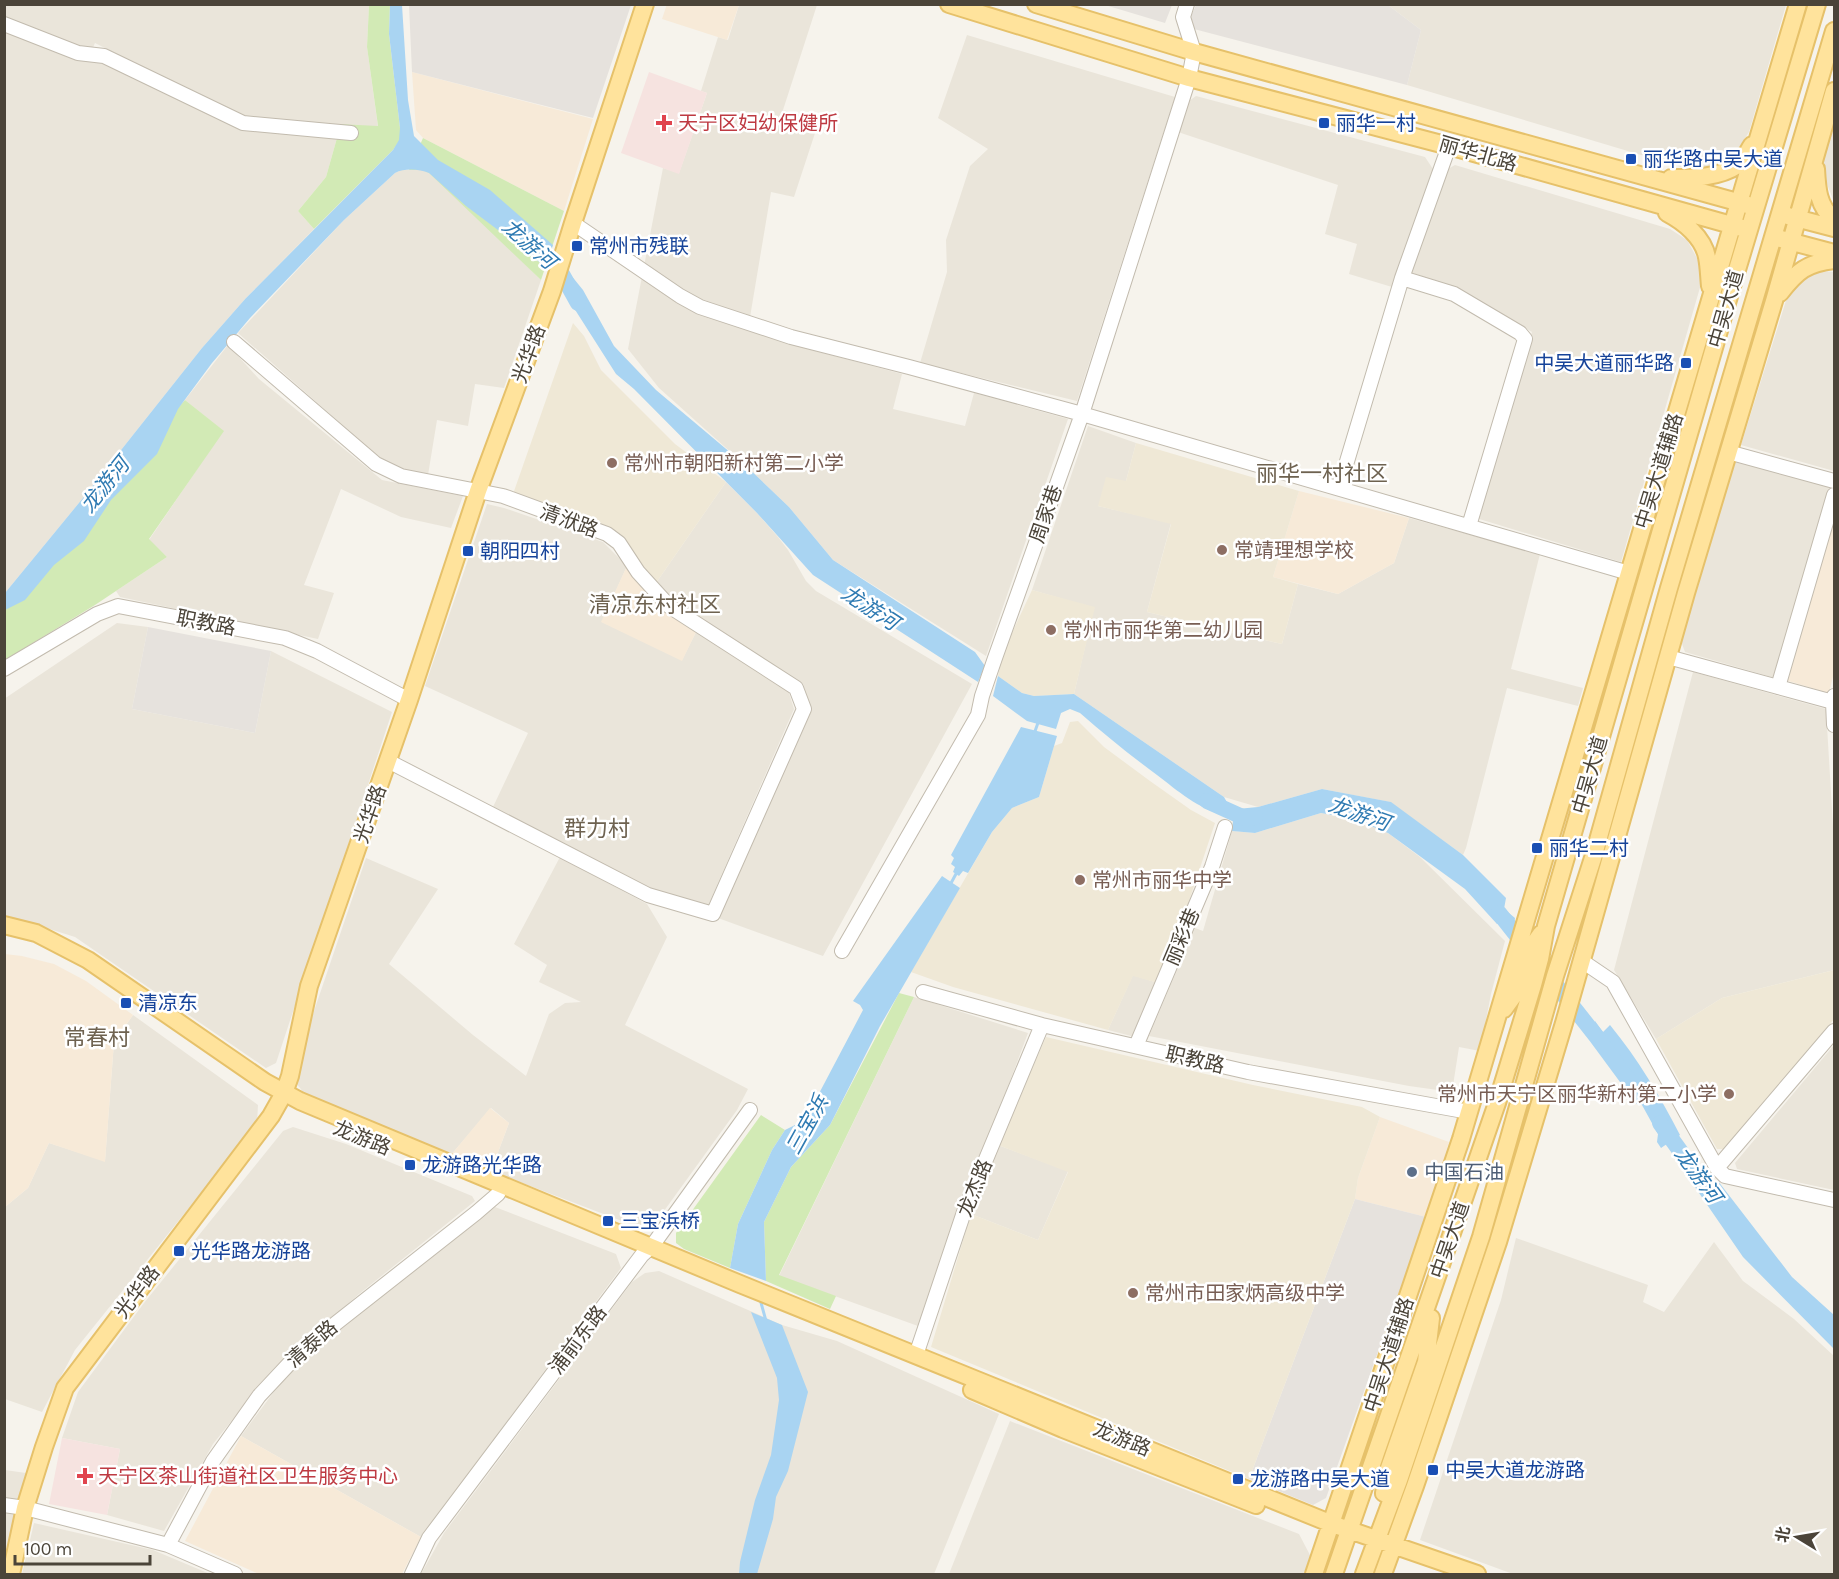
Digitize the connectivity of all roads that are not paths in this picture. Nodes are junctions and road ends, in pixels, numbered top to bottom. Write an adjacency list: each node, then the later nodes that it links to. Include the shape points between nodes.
1 (645, 4): 27 (main road, 光华路)
2 (949, 4): 12 (main road, 丽华北路)
3 (1036, 4): 9 (main road, 丽华北路)
4 (1187, 4): 9 (street, via 1183,17)
5 (1799, 4): 11 (main road); 14 (main road, 中吴大道辅路)
6 (1817, 4): 11 (main road, 中吴大道)
7 (4, 24): 15 (street, via 78,53 104,56 243,123)
8 (1834, 31): 10 (main road, 中吴大道)
9 (1194, 52): 12 (street, 周家巷); 20 (main road, 丽华北路)
10 (1828, 53): 17 (main road, 中吴大道); 19 (main road, via 1828,81 1814,124)
11 (1801, 59): 16 (main road, 中吴大道)
12 (1189, 78): 18 (main road, 丽华北路); 43 (street, 周家巷)
13 (1834, 91): 19 (main road)
14 (1762, 129): 20 (main road, via 1740,164 1722,173); 22 (main road, 中吴大道辅路)
15 (351, 133)
16 (1780, 133): 17 (main road, via 1779,163 1787,165); 23 (main road, 中吴大道)
17 (1802, 140): 24 (main road, 中吴大道)
18 (1449, 146): 21 (main road, 丽华北路); 35 (street)
19 (1815, 156): 25 (main road); 26 (main road, via 1817,189 1825,212)
20 (1650, 178): 22 (main road, 丽华北路)
21 (1648, 202): 28 (main road, 丽华北路); 36 (main road, via 1683,222 1699,238 1707,256)
22 (1740, 202): 23 (main road, 丽华北路); 28 (main road, 中吴大道辅路)
23 (1757, 207): 24 (main road, 丽华北路); 30 (main road, 中吴大道)
24 (1780, 214): 25 (main road, 丽华北路); 31 (main road, 中吴大道)
25 (1797, 218): 29 (main road, 丽华北路); 32 (main road)
26 (1834, 219)
27 (573, 223): 43 (street, via 700,307 791,337); 48 (main road, 光华路)
28 (1733, 226): 30 (main road, 丽华北路); 36 (main road, 中吴大道辅路)
29 (1834, 228)
30 (1750, 230): 31 (main road, 丽华北路); 38 (main road, 中吴大道)
31 (1774, 237): 32 (main road, 丽华北路); 39 (main road, 中吴大道)
32 (1791, 242): 33 (main road, 丽华北路); 37 (main road)
33 (1834, 253)
34 (1834, 260): 37 (main road, via 1810,264 1792,278)
35 (1402, 278): 47 (street); 51 (street, via 1455,294 1525,339)
36 (1711, 296): 41 (main road); 52 (main road, 中吴大道辅路)
37 (1774, 301): 44 (main road)
38 (1727, 303): 39 (main road, via 1743,279 1751,280); 41 (main road, 中吴大道)
39 (1751, 315): 42 (main road, 中吴大道)
40 (234, 342): 48 (street, 清洑路, via 376,464 402,476)
41 (1711, 360): 45 (main road, 中吴大道)
42 (1728, 392): 44 (main road); 55 (main road, 中吴大道)
43 (1082, 414): 47 (street); 74 (street, 周家巷, via 978,715)
44 (1729, 448): 46 (street); 53 (main road)
45 (1678, 475): 50 (main road, 中吴大道); 52 (main road)
46 (1834, 481)
47 (1339, 488): 51 (street)
48 (478, 492): 61 (main road, 光华路); 66 (street, 清洑路, via 503,496 607,534 619,543 638,572 669,606 796,688 804,709 714,914 648,896)
49 (1834, 495): 59 (street)
50 (1671, 499): 56 (main road, via 1665,552 1639,641 1639,656 1644,657); 62 (main road, 中吴大道)
51 (1469, 525): 54 (street)
52 (1639, 539): 54 (main road, 中吴大道辅路)
53 (1700, 546): 55 (main road, via 1684,570 1675,601); 57 (main road)
54 (1629, 573): 63 (main road, 中吴大道辅路)
55 (1660, 620): 56 (main road, 中吴大道)
56 (1653, 645): 65 (main road, 中吴大道)
57 (1668, 657): 59 (street); 70 (main road)
58 (4, 669): 61 (street, 职教路, via 97,614 118,606 285,638)
59 (1778, 687): 60 (street)
60 (1834, 699): 64 (street)
61 (409, 700): 66 (main road, 光华路)
62 (1608, 713): 68 (main road, 中吴大道); 69 (main road, via 1617,699 1623,701 1623,716 1595,808)
63 (1586, 718): 68 (main road, via 1587,754 1572,807); 73 (main road, 中吴大道辅路)
64 (1834, 725)
65 (1623, 753): 69 (main road, 中吴大道); 70 (main road, via 1619,792 1608,829)
66 (388, 761): 84 (main road, 光华路, via 309,986 290,1076)
67 (1225, 826): 81 (street, 丽彩巷, via 1212,867)
68 (1572, 839): 73 (main road, 中吴大道, via 1546,926)
69 (1593, 858): 82 (main road, 中吴大道)
70 (1609, 866): 75 (main road)
71 (4, 925): 84 (main road, 龙游路, via 36,933 88,960)
72 (4, 934): 84 (main road, 龙游路, via 93,973)
73 (1531, 948): 76 (main road, 中吴大道辅路)
74 (842, 951)
75 (1582, 961): 80 (main road); 89 (street, via 1613,982)
76 (1523, 974): 82 (main road, via 1528,1028 1515,1072 1516,1082); 83 (main road, 中吴大道); 87 (main road, 中吴大道辅路, via 1517,992 1496,1020)
77 (923, 992): 78 (street, 职教路)
78 (1042, 1025): 81 (street, 职教路); 97 (street, 龙杰路, via 964,1212)
79 (1834, 1031): 89 (street)
80 (1558, 1043): 85 (main road); 98 (main road, via 1498,1242)
81 (1136, 1046): 87 (street, 职教路, via 1248,1072)
82 (1528, 1074): 85 (main road, 中吴大道)
83 (1505, 1078): 87 (main road); 88 (main road, 中吴大道)
84 (281, 1097): 90 (main road, 龙游路); 102 (main road, 光华路, via 271,1116 65,1388)
85 (1519, 1105): 94 (main road, 中吴大道)
86 (750, 1110): 92 (street, 浦前东路)
87 (1469, 1112): 99 (main road, 中吴大道辅路)
88 (1487, 1132): 93 (main road, 中吴大道); 94 (main road, via 1495,1123 1499,1124 1499,1140 1468,1240)
89 (1717, 1168): 91 (street, via 1725,1176)
90 (500, 1189): 92 (main road, 龙游路); 106 (street, 清泰路, via 302,1350 265,1389 213,1461)
91 (1834, 1200)
92 (647, 1251): 95 (main road, 龙游路); 110 (street, 浦前东路, via 429,1538)
93 (1434, 1287): 96 (main road, 中吴大道); 100 (main road, via 1426,1362 1383,1493 1388,1495)
94 (1462, 1294): 98 (main road); 100 (main road, 中吴大道)
95 (771, 1302): 97 (main road, 龙游路); 103 (main road, 龙游路, via 1085,1438)
96 (1414, 1344): 99 (main road); 104 (main road, 中吴大道)
97 (916, 1355): 103 (main road, 龙游路)
98 (1457, 1361): 107 (main road)
99 (1378, 1389): 103 (main road, 中吴大道辅路)
100 (1399, 1480): 105 (main road, 中吴大道)
101 (4, 1505): 102 (street)
102 (26, 1508): 106 (street); 108 (main road, 光华路)
103 (1331, 1529): 104 (main road, 龙游路); 111 (main road, 中吴大道辅路)
104 (1348, 1534): 105 (main road, 龙游路); 112 (main road, 中吴大道)
105 (1376, 1544): 107 (main road, 龙游路); 113 (main road, 中吴大道)
106 (168, 1545): 109 (street)
107 (1392, 1549): 114 (main road); 115 (main road, 龙游路); 116 (main road, 龙游路)
108 (11, 1575)
109 (235, 1575)
110 (412, 1575)
111 (1314, 1575)
112 (1334, 1575)
113 (1364, 1575)
114 (1383, 1575)
115 (1449, 1575)
116 (1477, 1575)

